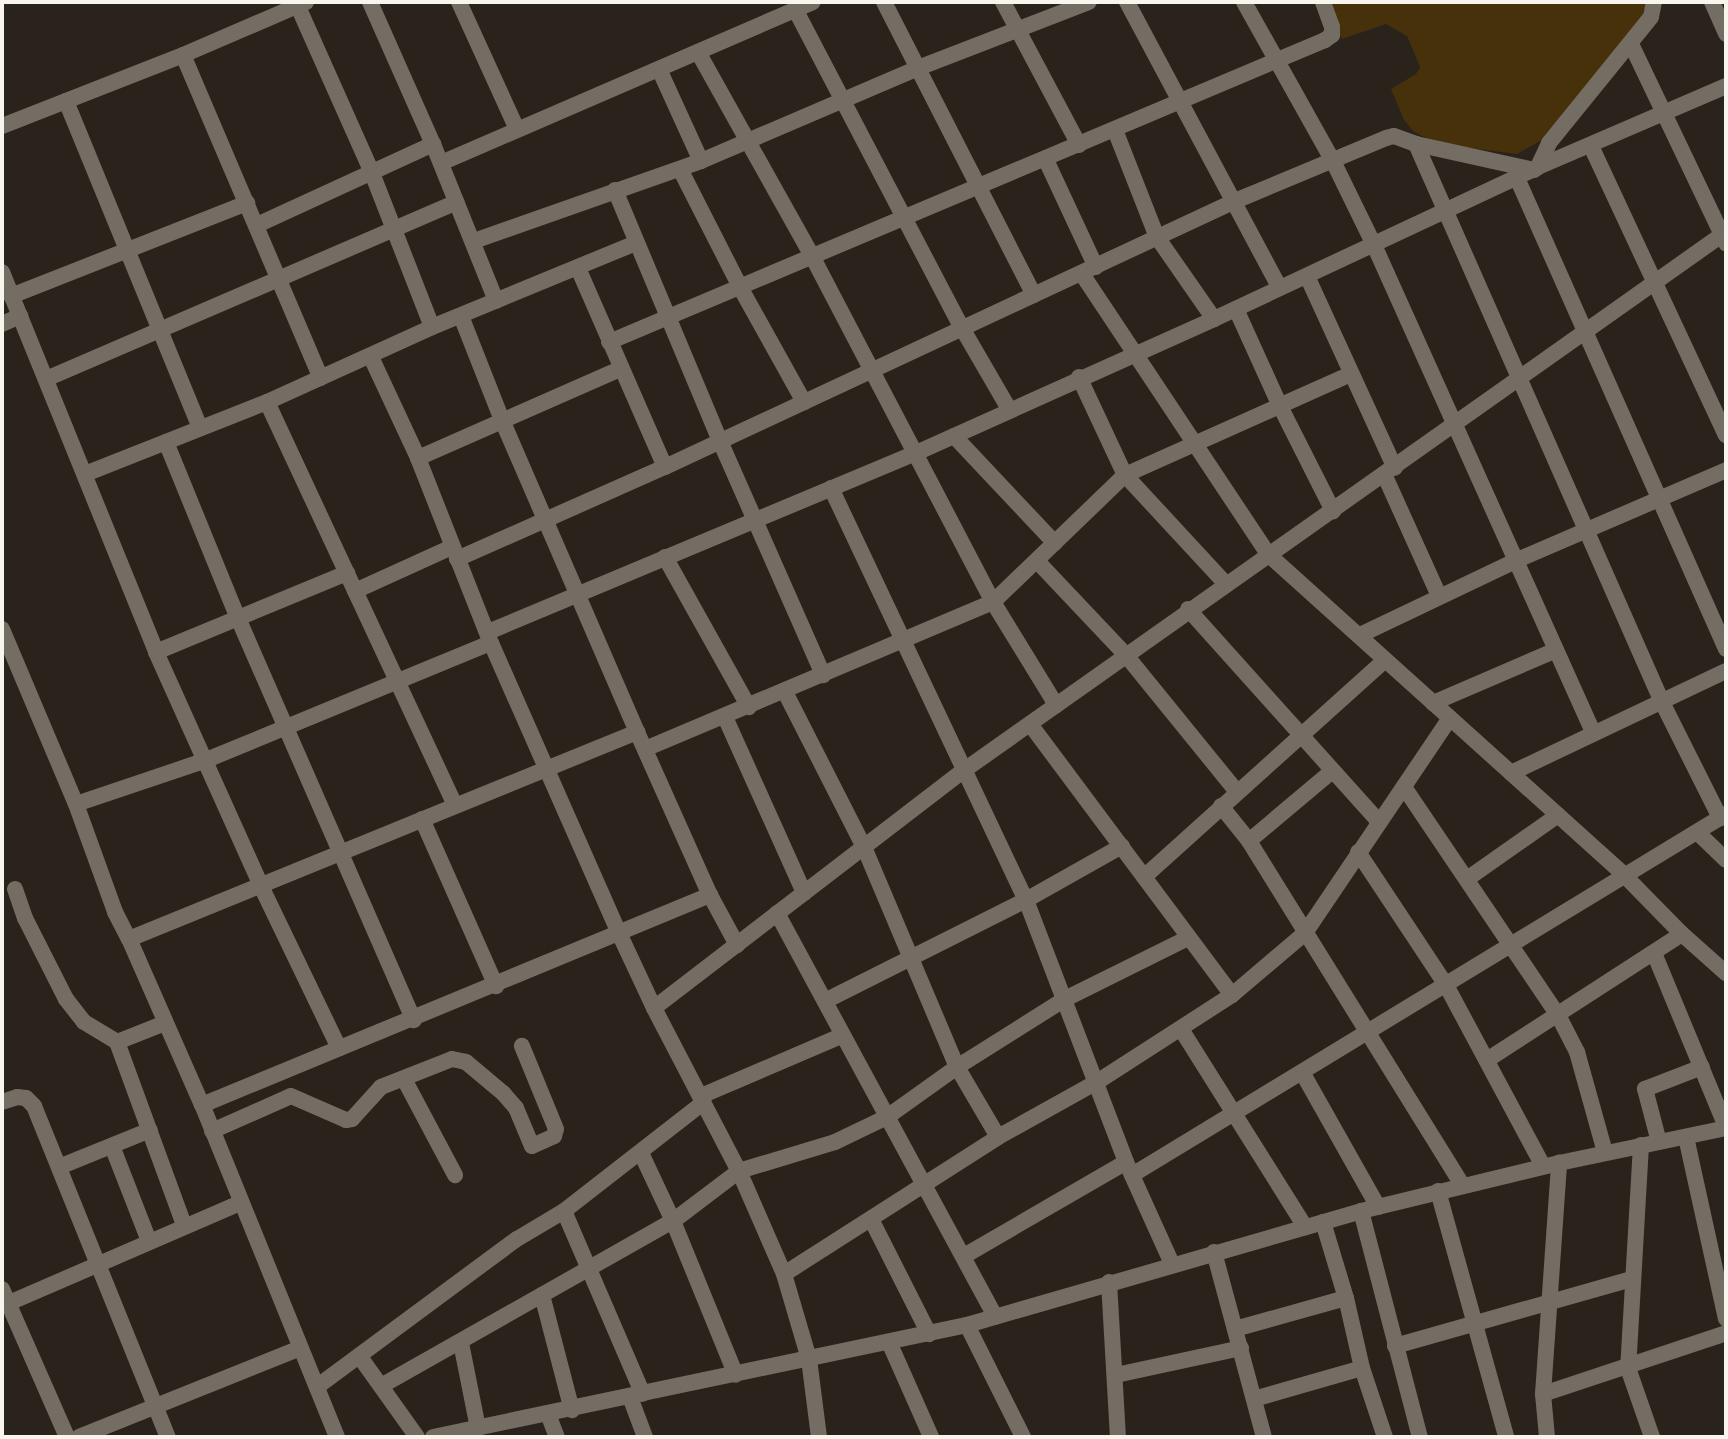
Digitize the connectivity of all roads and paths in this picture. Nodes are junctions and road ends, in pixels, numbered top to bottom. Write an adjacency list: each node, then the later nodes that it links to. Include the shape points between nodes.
1 (370, 2): 31 (street)
2 (459, 2): 28 (street)
3 (813, 2): 13 (street)
4 (884, 2): 20 (street)
5 (1003, 2): 14 (street)
6 (1089, 2): 14 (street)
7 (1127, 2): 25 (street)
8 (1244, 2): 19 (street)
9 (1323, 2): 19 (street, via 1332,35)
10 (1654, 2): 16 (street, via 1651,18)
11 (1712, 2): 15 (street)
12 (300, 3): 18 (street); 41 (street)
13 (794, 9): 17 (street); 24 (street)
14 (1017, 29): 20 (street); 33 (street)
15 (1726, 34)
16 (1631, 44): 26 (street); 39 (street, via 1549,143)
17 (698, 52): 21 (street); 30 (street)
18 (183, 55): 23 (street); 47 (street)
19 (1277, 62): 25 (street); 37 (street)
20 (918, 68): 24 (street); 43 (street)
21 (659, 69): 28 (street); 36 (street)
22 (1726, 86): 26 (street)
23 (66, 101): 27 (street); 57 (street)
24 (842, 101): 30 (street); 49 (street)
25 (1182, 103): 29 (street); 45 (street)
26 (1662, 113): 34 (street); 53 (street)
27 (2, 127)
28 (517, 129): 38 (street)
29 (1115, 130): 33 (street); 52 (street)
30 (747, 142): 36 (street); 58 (street)
31 (433, 144): 38 (street); 41 (street)
32 (1416, 144): 37 (street, via 1394,136); 39 (street); 48 (street)
33 (1079, 145): 35 (street)
34 (1591, 146): 39 (street); 64 (street)
35 (1046, 160): 43 (street); 60 (street)
36 (701, 161): 40 (street)
37 (1333, 161): 45 (street); 56 (street)
38 (441, 163): 46 (street)
39 (1536, 168): 42 (street)
40 (680, 169): 44 (street); 65 (street)
41 (372, 173): 50 (street); 51 (street)
42 (1517, 178): 48 (street); 79 (street)
43 (980, 188): 49 (street); 67 (street)
44 (615, 190): 54 (street); 55 (street)
45 (1235, 201): 52 (street); 66 (street)
46 (457, 202): 51 (street); 54 (street)
47 (247, 203): 50 (street); 57 (street)
48 (1444, 213): 56 (street); 88 (street)
49 (904, 219): 58 (street); 77 (street)
50 (257, 225): 63 (street)
51 (395, 230): 63 (street); 76 (street)
52 (1157, 237): 60 (street); 74 (street)
53 (1725, 237): 64 (street)
54 (474, 241): 69 (street)
55 (636, 243): 59 (street); 73 (street)
56 (1374, 245): 62 (street); 95 (street)
57 (129, 251): 68 (street); 78 (street)
58 (812, 256): 65 (street); 84 (street)
59 (578, 268): 69 (street); 80 (street)
60 (1089, 270): 67 (street); 81 (street)
61 (2, 272): 68 (street)
62 (1307, 276): 66 (street); 85 (street)
63 (280, 280): 78 (street); 87 (street)
64 (1656, 282): 79 (street); 97 (street)
65 (740, 287): 73 (street); 90 (street)
66 (1280, 288): 70 (street)
67 (1034, 295): 77 (street)
68 (11, 296): 71 (street)
69 (496, 300): 72 (street)
70 (1236, 309): 74 (street); 92 (street)
71 (20, 316): 75 (street); 89 (street)
72 (461, 316): 76 (street); 94 (street)
73 (668, 316): 80 (street); 99 (street)
74 (1214, 318): 81 (street)
75 (2, 324)
76 (432, 327): 82 (street)
77 (962, 328): 84 (street); 93 (street)
78 (160, 330): 89 (street); 96 (street)
79 (1587, 330): 88 (street); 110 (street)
80 (609, 342): 83 (street)
81 (1132, 354): 86 (street); 101 (street)
82 (371, 357): 87 (street); 103 (street)
83 (620, 369): 94 (street); 104 (street)
84 (871, 371): 90 (street); 102 (street)
85 (1351, 374): 92 (street); 106 (street)
86 (1079, 377): 93 (street); 108 (street)
87 (321, 378): 91 (street)
88 (1517, 378): 95 (street); 114 (street)
89 (46, 379): 107 (street)
90 (804, 401): 99 (street)
91 (267, 402): 96 (street); 121 (street)
92 (1280, 405): 101 (street); 111 (street)
93 (1009, 409): 98 (street)
94 (502, 420): 103 (street); 113 (street)
95 (1455, 424): 106 (street); 120 (street)
96 (200, 428): 100 (street)
97 (1726, 435)
98 (954, 436): 102 (street); 115 (street)
99 (720, 441): 104 (street); 112 (street)
100 (166, 442): 107 (street); 128 (street)
101 (1194, 443): 108 (street); 117 (street)
102 (916, 453): 109 (street); 126 (street)
103 (418, 458): 116 (street)
104 (665, 467): 113 (street)
105 (1726, 470): 110 (street)
106 (1390, 471): 111 (street); 125 (street)
107 (85, 474): 135 (street)
108 (1125, 475): 115 (street); 122 (street)
109 (831, 488): 112 (street); 132 (street)
110 (1661, 500): 114 (street); 133 (street)
111 (1334, 511): 117 (street)
112 (753, 518): 118 (street); 139 (street)
113 (545, 519): 116 (street); 124 (street)
114 (1588, 530): 120 (street); 142 (street)
115 (1055, 543): 119 (street)
116 (455, 553): 123 (street); 131 (street)
117 (1269, 555): 122 (street); 130 (street)
118 (665, 556): 124 (street); 145 (street)
119 (1037, 561): 126 (street); 136 (street)
120 (1515, 561): 125 (street); 134 (street)
121 (347, 573): 123 (street); 128 (street)
122 (1225, 583): 127 (street)
123 (355, 591): 140 (street)
124 (578, 595): 131 (street); 150 (street)
125 (1440, 596): 130 (street)
126 (993, 602): 132 (street); 144 (street)
127 (1188, 609): 136 (street); 152 (street)
128 (238, 618): 135 (street); 149 (street)
129 (2, 629): 161 (street)
130 (1360, 635): 137 (street)
131 (489, 637): 140 (street); 155 (street)
132 (902, 642): 139 (street); 156 (street)
133 (1726, 649)
134 (1554, 650): 143 (street); 151 (street)
135 (156, 652): 154 (street)
136 (1125, 654): 144 (street); 160 (street)
137 (1385, 660): 143 (street); 152 (street)
138 (1726, 671): 142 (street)
139 (823, 675): 141 (street)
140 (397, 682): 149 (street); 162 (street)
141 (785, 692): 145 (street); 170 (street)
142 (1662, 702): 151 (street); 165 (street)
143 (1433, 703): 147 (street)
144 (1056, 705): 148 (street)
145 (749, 707): 146 (street)
146 (725, 717): 153 (street); 180 (street)
147 (1450, 718): 158 (street); 159 (street)
148 (1030, 724): 156 (street); 171 (street)
149 (288, 729): 154 (street); 172 (street)
150 (637, 732): 153 (street); 155 (street)
151 (1593, 732): 158 (street)
152 (1300, 734): 157 (street); 160 (street)
153 (645, 749): 181 (street)
154 (204, 761): 161 (street); 178 (street)
155 (546, 768): 162 (street); 184 (street)
156 (963, 771): 170 (street); 182 (street)
157 (1332, 771): 167 (street); 169 (street)
158 (1511, 773): 164 (street)
159 (1404, 787): 167 (street); 177 (street)
160 (1237, 792): 163 (street)
161 (75, 804): 188 (street)
162 (455, 805): 166 (street)
163 (1221, 806): 169 (street); 176 (street)
164 (1558, 815): 175 (street); 177 (street)
165 (1723, 816): 168 (street)
166 (422, 819): 172 (street); 195 (street)
167 (1379, 822): 173 (street)
168 (1697, 832): 174 (street); 175 (street)
169 (1249, 841): 185 (street)
170 (864, 846): 180 (street); 192 (street)
171 (1122, 846): 176 (street); 182 (street)
172 (342, 851): 178 (street); 201 (street)
173 (1358, 852): 185 (street); 194 (street)
174 (1726, 860)
175 (1625, 876): 186 (street); 189 (street)
176 (1144, 877): 187 (street)
177 (1467, 879): 189 (street)
178 (261, 886): 188 (street); 208 (street)
179 (15, 889): 206 (street, via 66,999 84,1022)
180 (804, 893): 183 (street)
181 (710, 895): 184 (street); 190 (street)
182 (1026, 900): 192 (street); 197 (street)
183 (777, 913): 190 (street); 198 (street)
184 (619, 933): 195 (street); 199 (street)
185 (1305, 933): 196 (street); 204 (street)
186 (1682, 934): 191 (street); 193 (street)
187 (1188, 938): 196 (street); 197 (street)
188 (129, 939): 202 (street)
189 (1512, 943): 194 (street); 200 (street)
190 (737, 945): 199 (street)
191 (1654, 953): 200 (street); 211 (street)
192 (909, 959): 198 (street); 210 (street)
193 (1723, 963)
194 (1446, 985): 204 (street); 209 (street)
195 (496, 986): 201 (street)
196 (1232, 995): 203 (street)
197 (1065, 999): 210 (street); 214 (street)
198 (825, 1002): 205 (street)
199 (654, 1008): 216 (street)
200 (1558, 1014): 209 (street); 230 (street, via 1577,1052)
201 (414, 1020): 208 (street)
202 (165, 1023): 206 (street); 218 (street)
203 (1181, 1029): 214 (street); 220 (street)
204 (1369, 1031): 212 (street); 238 (street)
205 (841, 1036): 216 (street); 221 (street)
206 (117, 1042): 223 (street)
207 (522, 1046): 215 (street)
208 (339, 1048): 218 (street)
209 (1487, 1059): 232 (street)
210 (957, 1067): 221 (street); 226 (street)
211 (1702, 1067): 222 (street); 227 (street, via 1644,1089)
212 (1302, 1072): 220 (street); 241 (street)
213 (404, 1079): 219 (street, via 452,1059 462,1060); 224 (street, via 381,1087 352,1119 291,1096); 236 (street)
214 (1097, 1082): 226 (street); 234 (street)
215 (542, 1098): 219 (street); 219 (street, via 556,1133 531,1146)
216 (703, 1099): 231 (street); 235 (street)
217 (2, 1102): 233 (street, via 26,1098)
218 (202, 1105): 224 (street)
219 (516, 1108)
220 (1236, 1113): 234 (street); 248 (street)
221 (887, 1117): 235 (street, via 835,1142); 237 (street)
222 (1726, 1128): 225 (street)
223 (150, 1130): 228 (street); 247 (street)
224 (212, 1131): 240 (street)
225 (1686, 1137): 227 (street); 263 (street)
226 (998, 1138): 237 (street)
227 (1659, 1142): 229 (street)
228 (112, 1146): 233 (street); 249 (street)
229 (1641, 1146): 230 (street); 256 (street, via 1640,1210)
230 (1605, 1152): 232 (street)
231 (641, 1153): 242 (street); 245 (street)
232 (1551, 1165): 238 (street); 261 (street)
233 (60, 1167): 253 (street)
234 (1129, 1168): 251 (street); 252 (street)
235 (739, 1171): 245 (street); 255 (street)
236 (455, 1175)
237 (924, 1183): 244 (street); 251 (street)
238 (1462, 1185): 239 (street)
239 (1438, 1191): 241 (street); 264 (street)
240 (240, 1203): 247 (street); 272 (street)
241 (1378, 1207): 243 (street)
242 (564, 1211): 254 (street); 274 (street, via 517,1239)
243 (1361, 1211): 246 (street); 271 (street)
244 (871, 1219): 255 (street); 268 (street)
245 (673, 1220): 254 (street); 279 (street)
246 (1323, 1222): 248 (street); 259 (street)
247 (184, 1225): 249 (street)
248 (1305, 1227): 250 (street)
249 (149, 1241): 253 (street)
250 (1214, 1252): 252 (street); 266 (street)
251 (964, 1256): 262 (street)
252 (1172, 1264): 257 (street)
253 (97, 1265): 260 (street); 285 (street)
254 (590, 1267): 258 (street); 283 (street)
255 (784, 1274): 275 (street)
256 (1631, 1279): 261 (street); 277 (street)
257 (1109, 1282): 262 (street); 278 (street)
258 (542, 1295): 270 (street); 286 (street)
259 (1346, 1298): 266 (street); 276 (street)
260 (4, 1299): 290 (street)
261 (1551, 1300): 264 (street); 282 (street)
262 (995, 1317): 265 (street)
263 (1726, 1319)
264 (1474, 1321): 271 (street); 305 (street)
265 (967, 1325): 268 (street); 300 (street)
266 (1235, 1329): 273 (street)
267 (1726, 1333): 277 (street)
268 (929, 1334): 269 (street)
269 (889, 1342): 275 (street); 299 (street)
270 (461, 1343): 281 (street); 288 (street)
271 (1395, 1346): 304 (street)
272 (300, 1348): 280 (street); 285 (street)
273 (1241, 1348): 278 (street); 284 (street)
274 (360, 1357): 280 (street); 281 (street)
275 (809, 1359): 279 (street); 298 (street)
276 (1362, 1368): 284 (street); 303 (street)
277 (1628, 1368): 282 (street); 307 (street)
278 (1116, 1375): 301 (street)
279 (736, 1376): 283 (street)
280 (318, 1386): 293 (street)
281 (381, 1386): 294 (street)
282 (1543, 1394): 306 (street)
283 (637, 1396): 286 (street); 297 (street)
284 (1254, 1399): 302 (street)
285 (156, 1407): 289 (street); 292 (street)
286 (572, 1410): 287 (street)
287 (548, 1414): 288 (street); 296 (street)
288 (478, 1428): 295 (street)
289 (103, 1433): 291 (street)
290 (67, 1437)
291 (79, 1437)
292 (167, 1437)
293 (337, 1437)
294 (417, 1437)
295 (433, 1437)
296 (557, 1437)
297 (645, 1437)
298 (819, 1437)
299 (931, 1437)
300 (1023, 1437)
301 (1118, 1437)
302 (1264, 1437)
303 (1385, 1437)
304 (1420, 1437)
305 (1506, 1437)
306 (1548, 1437)
307 (1652, 1437)

